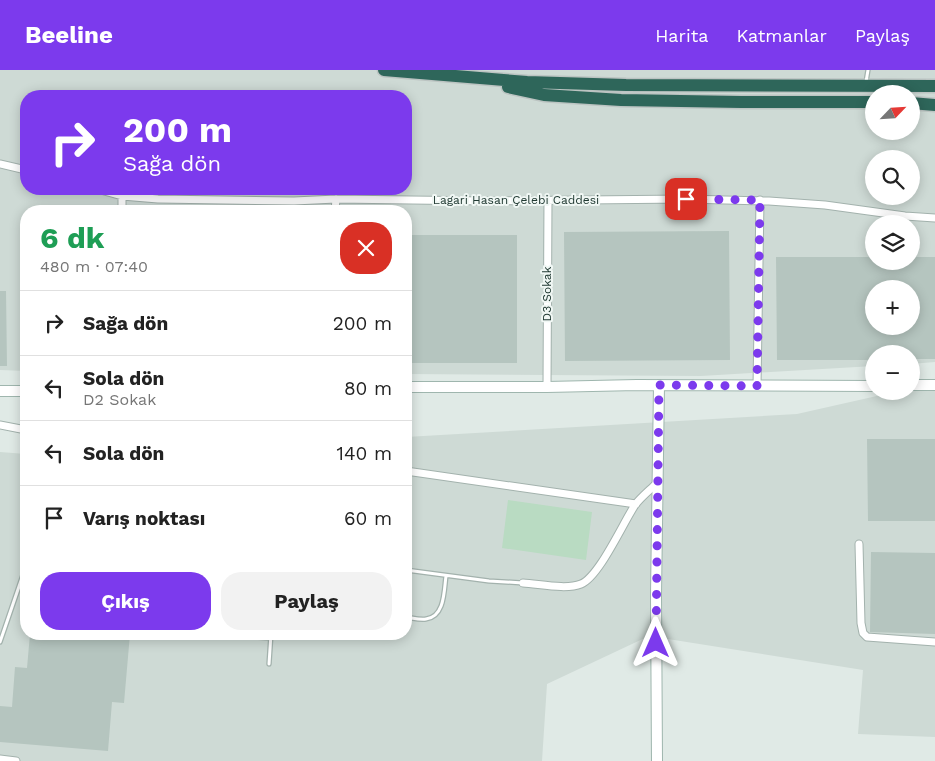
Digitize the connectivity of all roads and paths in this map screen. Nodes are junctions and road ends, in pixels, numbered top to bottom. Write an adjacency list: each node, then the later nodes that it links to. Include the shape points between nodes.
1 (384, 70): 3 (highway)
2 (868, 70): 4 (lane)
3 (452, 76): 5 (highway, via 626,85); 8 (highway, via 544,94 621,100)
4 (866, 85)
5 (865, 86)
6 (920, 86): 7 (highway)
7 (935, 86)
8 (865, 102)
9 (920, 103): 10 (highway)
10 (935, 104)
11 (0, 164): 12 (street)
12 (20, 169)
13 (118, 195): 14 (street, Lagari Hasan Çelebi Caddesi)
14 (122, 196): 15 (street, Lagari Hasan Çelebi Caddesi, via 294,201); 18 (street)
15 (336, 199): 16 (street, Lagari Hasan Çelebi Caddesi); 19 (street)
16 (548, 200): 17 (street, Lagari Hasan Çelebi Caddesi); 27 (street, D3 Sokak)
17 (760, 200): 20 (street, Lagari Hasan Çelebi Caddesi); 23 (street)
18 (122, 205)
19 (336, 205)
20 (935, 218)
21 (659, 385): 23 (street); 27 (street); 33 (street)
22 (935, 385): 25 (street)
23 (757, 386): 24 (street)
24 (865, 386)
25 (920, 386)
26 (412, 387): 27 (street)
27 (546, 387)
28 (0, 391): 29 (street)
29 (20, 391)
30 (0, 425): 31 (street)
31 (20, 429)
32 (412, 472): 34 (street)
33 (657, 483): 34 (street); 47 (street)
34 (636, 504): 38 (street, via 598,569 584,582 566,586)
35 (858, 544): 43 (street, via 863,633 867,638)
36 (412, 571): 37 (lane)
37 (446, 576): 38 (lane); 40 (lane, via 442,602 434,618)
38 (524, 583)
39 (20, 584): 42 (lane)
40 (412, 618)
41 (270, 640): 44 (lane)
42 (0, 642)
43 (935, 642)
44 (269, 664)
45 (0, 759): 46 (street)
46 (16, 761)
47 (657, 761)

